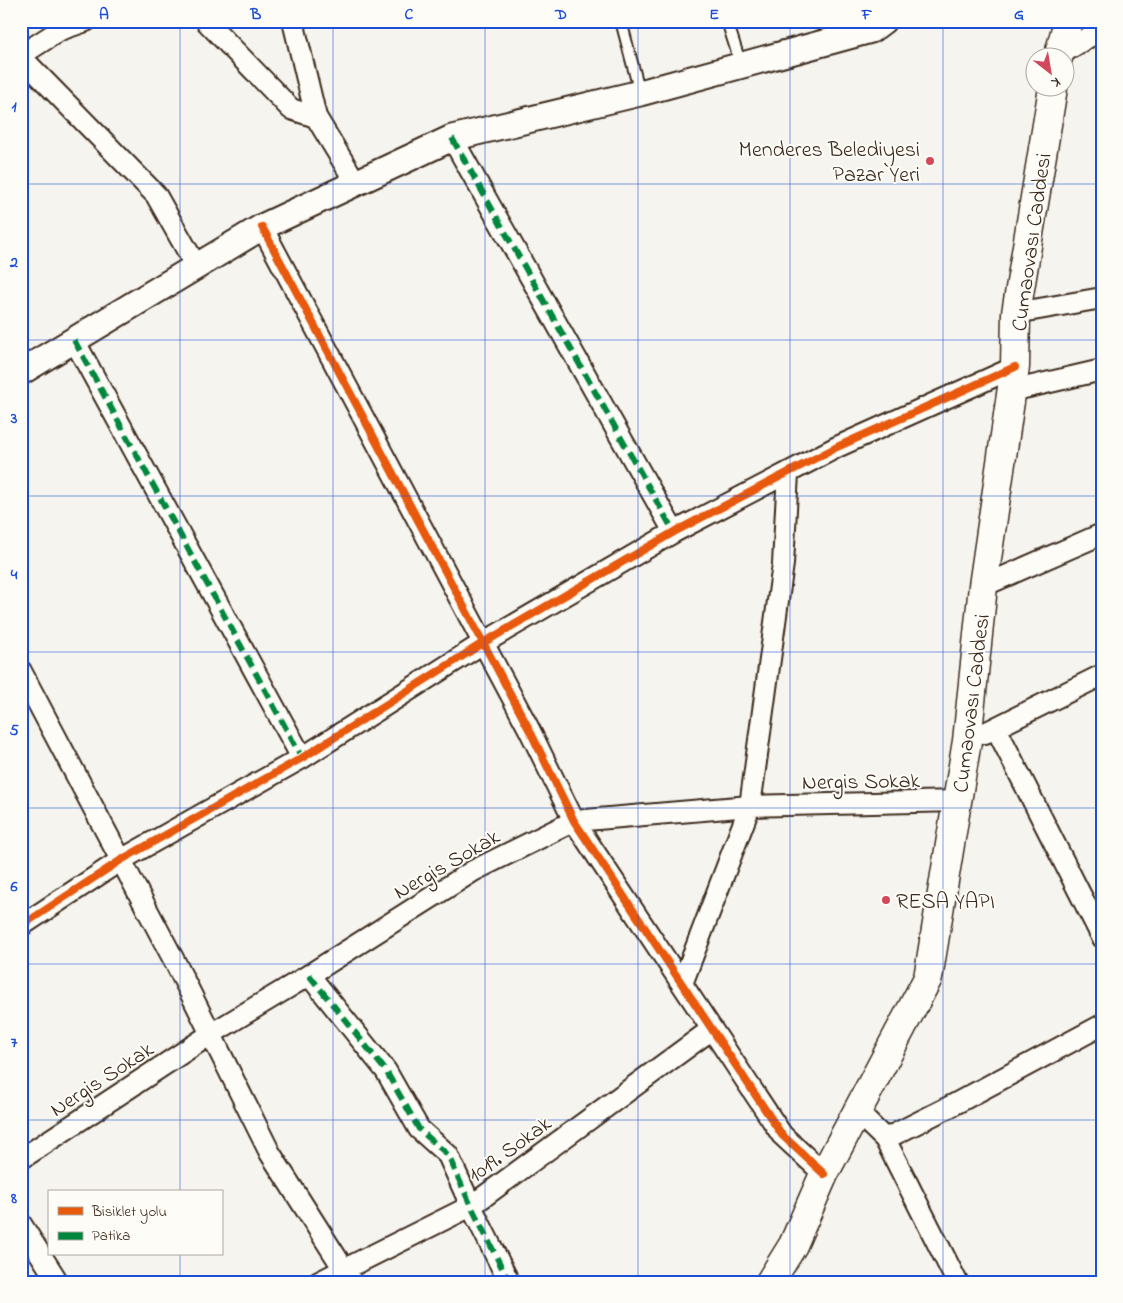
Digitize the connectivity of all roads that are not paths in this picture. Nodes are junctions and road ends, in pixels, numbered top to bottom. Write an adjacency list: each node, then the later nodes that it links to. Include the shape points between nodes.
1 (86, 21): 11 (street, via 60,30)
2 (206, 21): 15 (street, via 291,109)
3 (293, 21): 15 (street)
4 (621, 21): 13 (lane)
5 (726, 21): 12 (lane)
6 (883, 21): 12 (street, via 871,30)
7 (1068, 21): 9 (main road)
8 (1102, 29): 10 (street)
9 (1061, 48)
10 (1072, 48)
11 (21, 56): 19 (street, via 156,195)
12 (741, 65): 13 (street)
13 (640, 93): 16 (street)
14 (1051, 98): 21 (main road, Cumaovası Caddesi)
15 (316, 117): 17 (street)
16 (452, 138): 17 (street); 27 (street)
17 (356, 183): 18 (street)
18 (262, 227): 19 (street); 30 (street)
19 (196, 266): 22 (street)
20 (1102, 298): 21 (street)
21 (1016, 313): 25 (main road, Cumaovası Caddesi)
22 (74, 340): 24 (street); 35 (street)
23 (1102, 370): 25 (street)
24 (21, 372)
25 (1013, 379): 26 (street, via 838,447); 29 (main road, Cumaovası Caddesi)
26 (788, 473): 27 (street); 37 (street, via 783,564)
27 (674, 532): 30 (street)
28 (1102, 534): 29 (street)
29 (983, 586): 34 (main road, Cumaovası Caddesi)
30 (483, 643): 35 (street); 38 (street)
31 (1102, 675): 33 (street)
32 (23, 678): 39 (street)
33 (996, 728): 34 (street); 41 (street)
34 (967, 741): 36 (main road, Cumaovası Caddesi)
35 (302, 758): 39 (street)
36 (958, 801): 37 (street, Nergis Sokak); 47 (main road, Cumaovası Caddesi, via 928,978)
37 (750, 806): 38 (street, Nergis Sokak); 43 (street)
38 (574, 822): 42 (street, Nergis Sokak, via 473,871); 43 (street)
39 (121, 860): 40 (street); 46 (street)
40 (21, 926)
41 (1102, 937)
42 (309, 975): 46 (street, Nergis Sokak); 51 (street, via 386,1071 419,1128 448,1155)
43 (682, 984): 45 (street)
44 (1102, 1025): 48 (street)
45 (712, 1029): 50 (street, via 782,1135); 51 (street, 1019. Sokak)
46 (211, 1034): 49 (street, Nergis Sokak); 53 (street, via 270,1153)
47 (856, 1111): 48 (street); 50 (main road, Cumaovası Caddesi)
48 (885, 1139): 58 (street)
49 (21, 1159)
50 (824, 1174): 57 (main road, Cumaovası Caddesi, via 793,1245)
51 (471, 1206): 53 (street, 1019. Sokak); 56 (street)
52 (21, 1224): 54 (street)
53 (348, 1275): 55 (street, 1019. Sokak)
54 (58, 1282)
55 (319, 1282)
56 (508, 1282)
57 (770, 1282)
58 (957, 1282)

